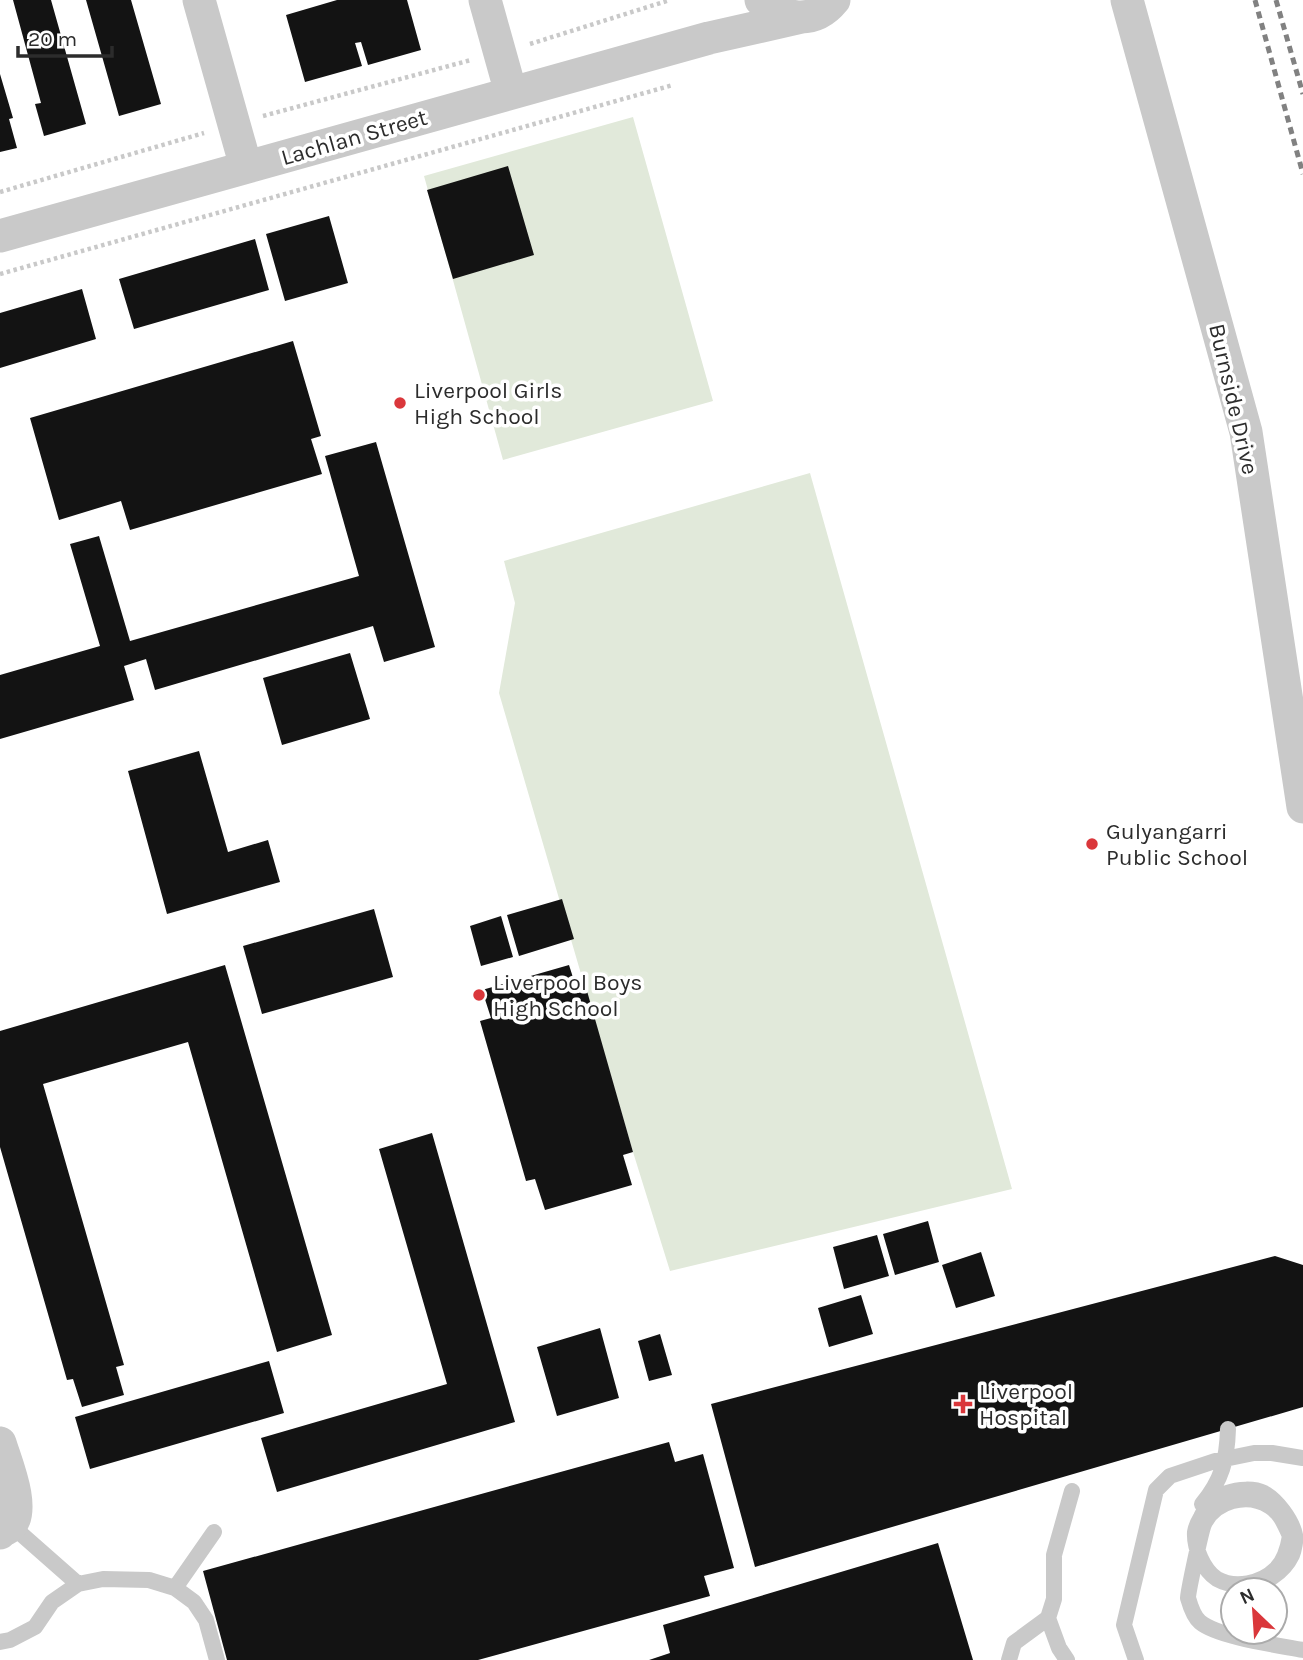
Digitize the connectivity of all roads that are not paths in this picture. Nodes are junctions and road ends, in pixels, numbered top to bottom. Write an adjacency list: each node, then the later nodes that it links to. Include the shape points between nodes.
1 (199, 0): 10 (street)
2 (485, 0): 9 (street)
3 (743, 0): 8 (street)
4 (761, 0): 7 (street, via 787,16)
5 (834, 0): 7 (street, Lachlan Street, via 817,13)
6 (1127, 0): 12 (street, Burnside Drive, via 1246,432)
7 (802, 17): 8 (street, Lachlan Street)
8 (709, 37): 9 (street, Lachlan Street)
9 (511, 93): 10 (street, Lachlan Street)
10 (246, 167): 11 (street, Lachlan Street)
11 (0, 236)
12 (1303, 807)
13 (1228, 1429): 27 (lane, via 1225,1463 1193,1515 1189,1532 1190,1548 1210,1580)
14 (0, 1443): 17 (street)
15 (1303, 1458): 38 (lane, via 1254,1453 1187,1469 1170,1476 1156,1490 1124,1625)
16 (1072, 1491): 29 (lane, via 1054,1555 1054,1600)
17 (9, 1518): 26 (lane)
18 (214, 1532): 28 (lane)
19 (1198, 1550): 24 (lane, via 1195,1528 1213,1501 1243,1489 1263,1492 1287,1517 1296,1536 1292,1555)
20 (1198, 1550): 25 (lane, via 1208,1571)
21 (1198, 1550): 23 (lane, via 1204,1525 1214,1511 1230,1501 1248,1498 1268,1505 1282,1518 1290,1536 1286,1554)
22 (1198, 1550): 30 (lane, via 1188,1595 1199,1621)
23 (1266, 1576)
24 (1274, 1576)
25 (1219, 1580)
26 (78, 1584): 28 (lane, via 103,1579 149,1580); 31 (lane, via 52,1602 35,1627)
27 (1219, 1584)
28 (175, 1588): 35 (lane, via 194,1602 206,1620)
29 (1048, 1618): 34 (lane); 36 (lane, via 1014,1643)
30 (1219, 1632)
31 (0, 1642)
32 (1283, 1646): 33 (lane)
33 (1303, 1650)
34 (1063, 1654): 37 (lane)
35 (217, 1660)
36 (1009, 1660)
37 (1073, 1660)
38 (1136, 1660)

